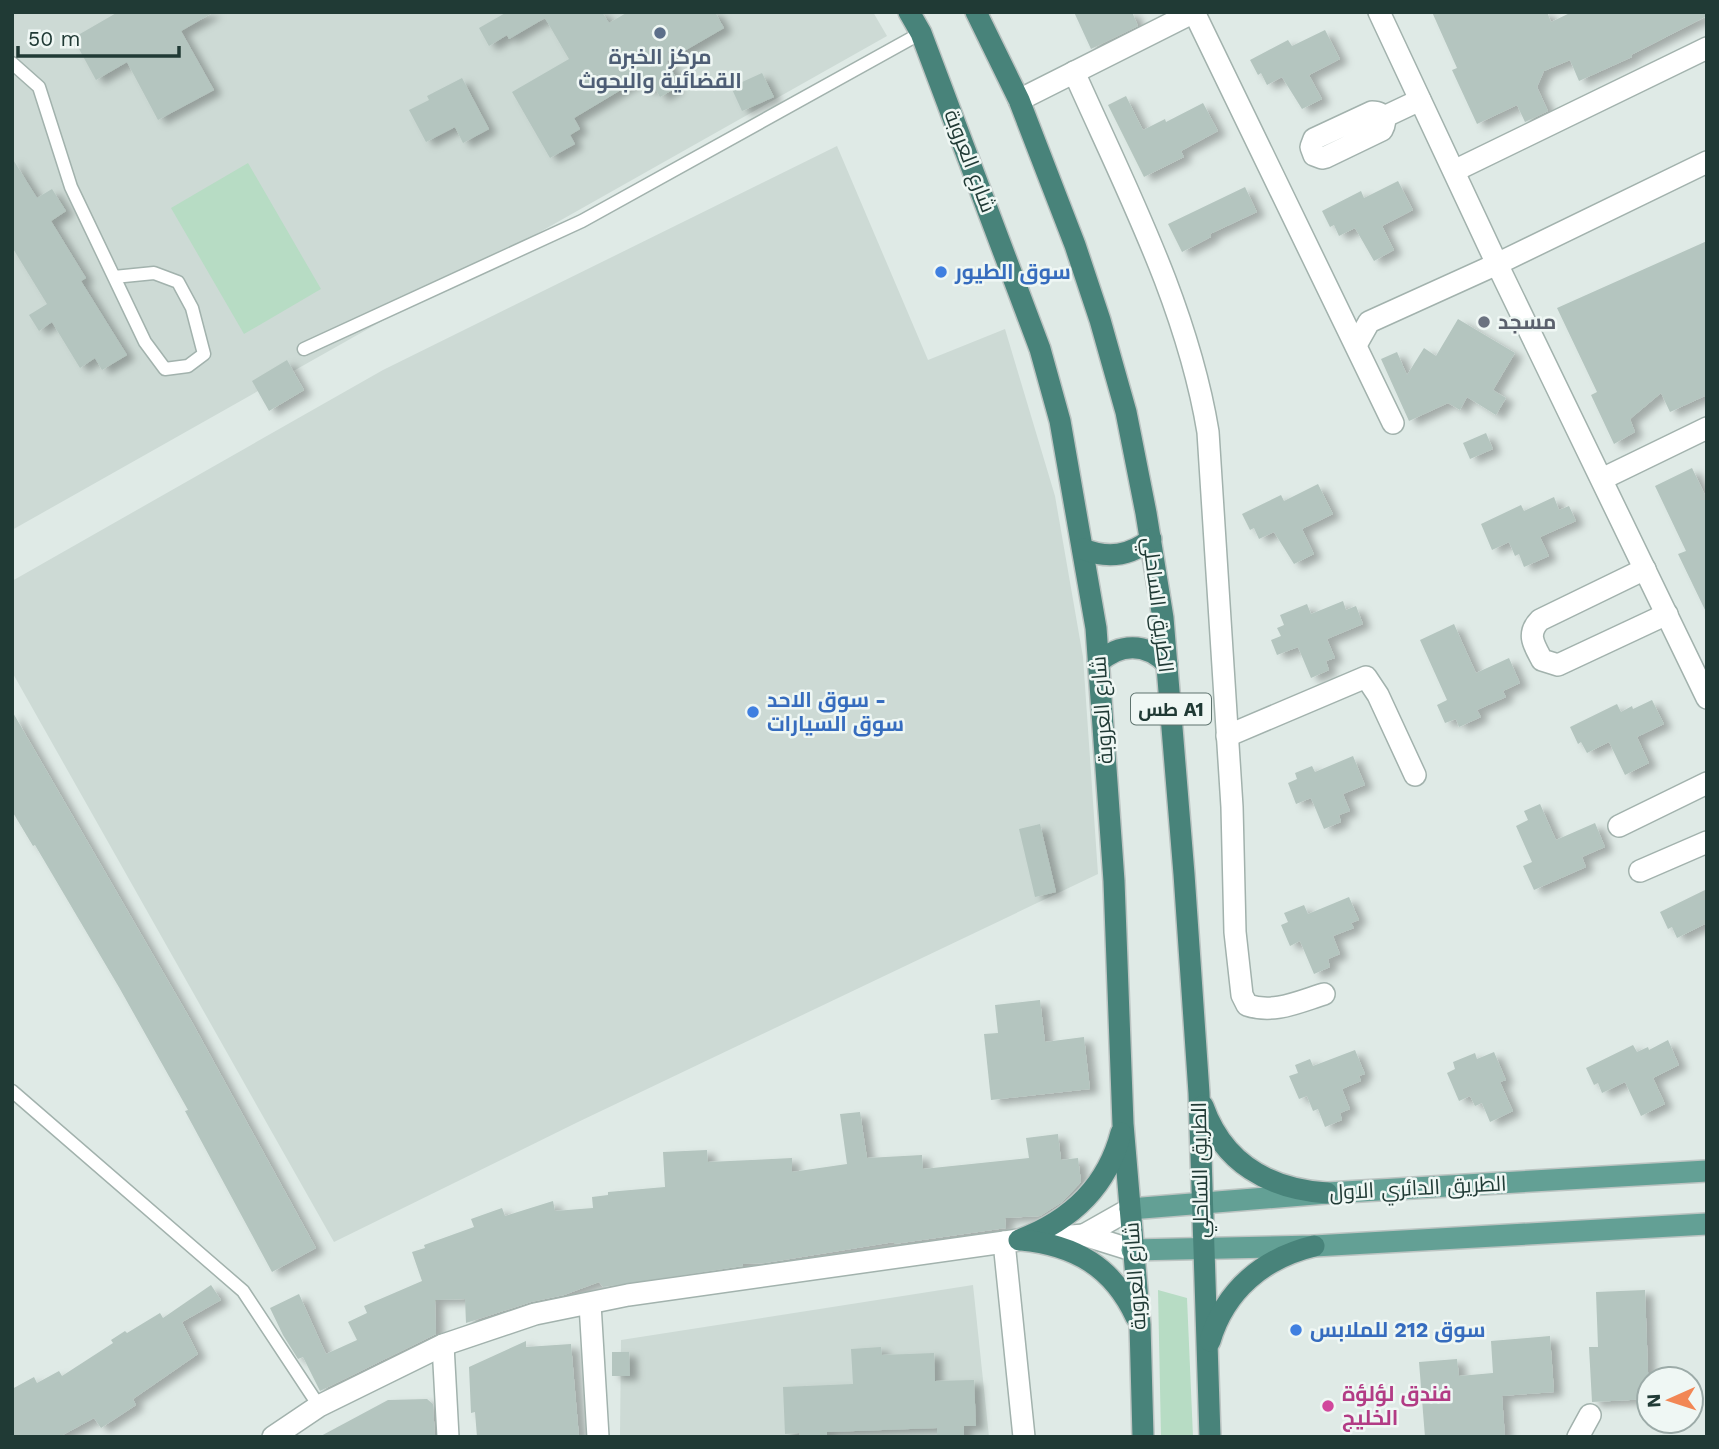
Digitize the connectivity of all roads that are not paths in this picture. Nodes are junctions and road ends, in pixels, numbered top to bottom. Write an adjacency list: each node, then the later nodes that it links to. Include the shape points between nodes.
1 (909, 12): 4 (highway, شارع العروبة / طس A1)
2 (976, 12): 8 (highway, الطريق الساحلي / طس A1)
3 (1379, 12): 9 (street)
4 (921, 33): 16 (lane, via 582,221); 21 (highway, شارع العروبة / طس A1, via 1040,349 1060,421)
5 (1707, 48): 12 (street)
6 (12, 63): 14 (lane, via 39,87 71,187)
7 (1074, 72): 8 (street); 15 (street, via 1194,12); 27 (street, via 1154,252 1183,326 1202,393)
8 (1019, 100): 20 (highway, الطريق الساحلي / طس A1, via 1100,320 1126,412)
9 (1420, 100): 10 (street); 12 (street)
10 (1384, 117)
11 (1707, 162): 13 (street)
12 (1454, 171): 13 (street)
13 (1497, 264): 15 (street, via 1369,323); 19 (street)
14 (114, 277): 14 (lane, via 145,342 165,369 188,366 204,354 192,308 178,282 154,273)
15 (1356, 345): 17 (street)
16 (304, 349)
17 (1393, 424)
18 (1707, 428): 19 (street)
19 (1602, 479): 22 (street)
20 (1151, 539): 21 (highway, via 1115,555); 25 (highway, الطريق الساحلي / طس A1)
21 (1083, 549): 24 (highway, شارع العروبة / طس A1)
22 (1645, 569): 23 (street); 23 (street, via 1540,620 1531,639 1542,660 1558,665)
23 (1667, 614): 26 (street)
24 (1098, 663): 25 (highway, via 1112,652 1130,647 1150,651); 36 (highway, شارع العروبة / طس A1, via 1114,881)
25 (1167, 664): 35 (highway, الطريق الساحلي / طس A1)
26 (1707, 698)
27 (1227, 736): 28 (street, via 1366,677); 33 (street, via 1242,995 1247,1005 1262,1010)
28 (1415, 775)
29 (1707, 783): 30 (street)
30 (1619, 826)
31 (1707, 842): 32 (street)
32 (1640, 872)
33 (1324, 994)
34 (12, 1091): 51 (lane, via 243,1291)
35 (1199, 1093): 38 (highway, via 1219,1139 1255,1173 1302,1191); 39 (highway, الطريق الساحلي / طس A1)
36 (1123, 1124): 40 (highway, شارع العروبة / طس A1); 43 (highway, via 1108,1168 1080,1205 1041,1232)
37 (1707, 1171): 38 (main road, الطريق الدائري الاول)
38 (1327, 1193): 39 (main road, الطريق الدائري الاول)
39 (1202, 1204): 40 (main road, الطريق الدائري الاول); 45 (highway, الطريق الساحلي / طس A1)
40 (1130, 1209): 42 (street); 46 (highway, شارع العروبة / طس A1)
41 (1707, 1224): 44 (main road)
42 (1084, 1235): 43 (street); 46 (street)
43 (1012, 1241): 47 (street); 48 (highway, via 1045,1242 1093,1263 1129,1301); 56 (street)
44 (1314, 1246): 45 (main road); 50 (highway, via 1277,1258 1245,1281 1221,1312)
45 (1202, 1247): 46 (main road); 50 (highway, الطريق الساحلي / طس A1)
46 (1132, 1250): 48 (highway, شارع العروبة / طس A1)
47 (590, 1304): 49 (street, via 535,1314); 55 (street)
48 (1140, 1325): 57 (highway, شارع العروبة / طس A1)
49 (443, 1345): 51 (street); 54 (street)
50 (1207, 1349): 58 (highway, الطريق الساحلي / طس A1)
51 (319, 1406): 53 (street)
52 (1590, 1415): 59 (street)
53 (281, 1435)
54 (448, 1437)
55 (598, 1437)
56 (1024, 1437)
57 (1143, 1437)
58 (1210, 1437)
59 (1578, 1437)

